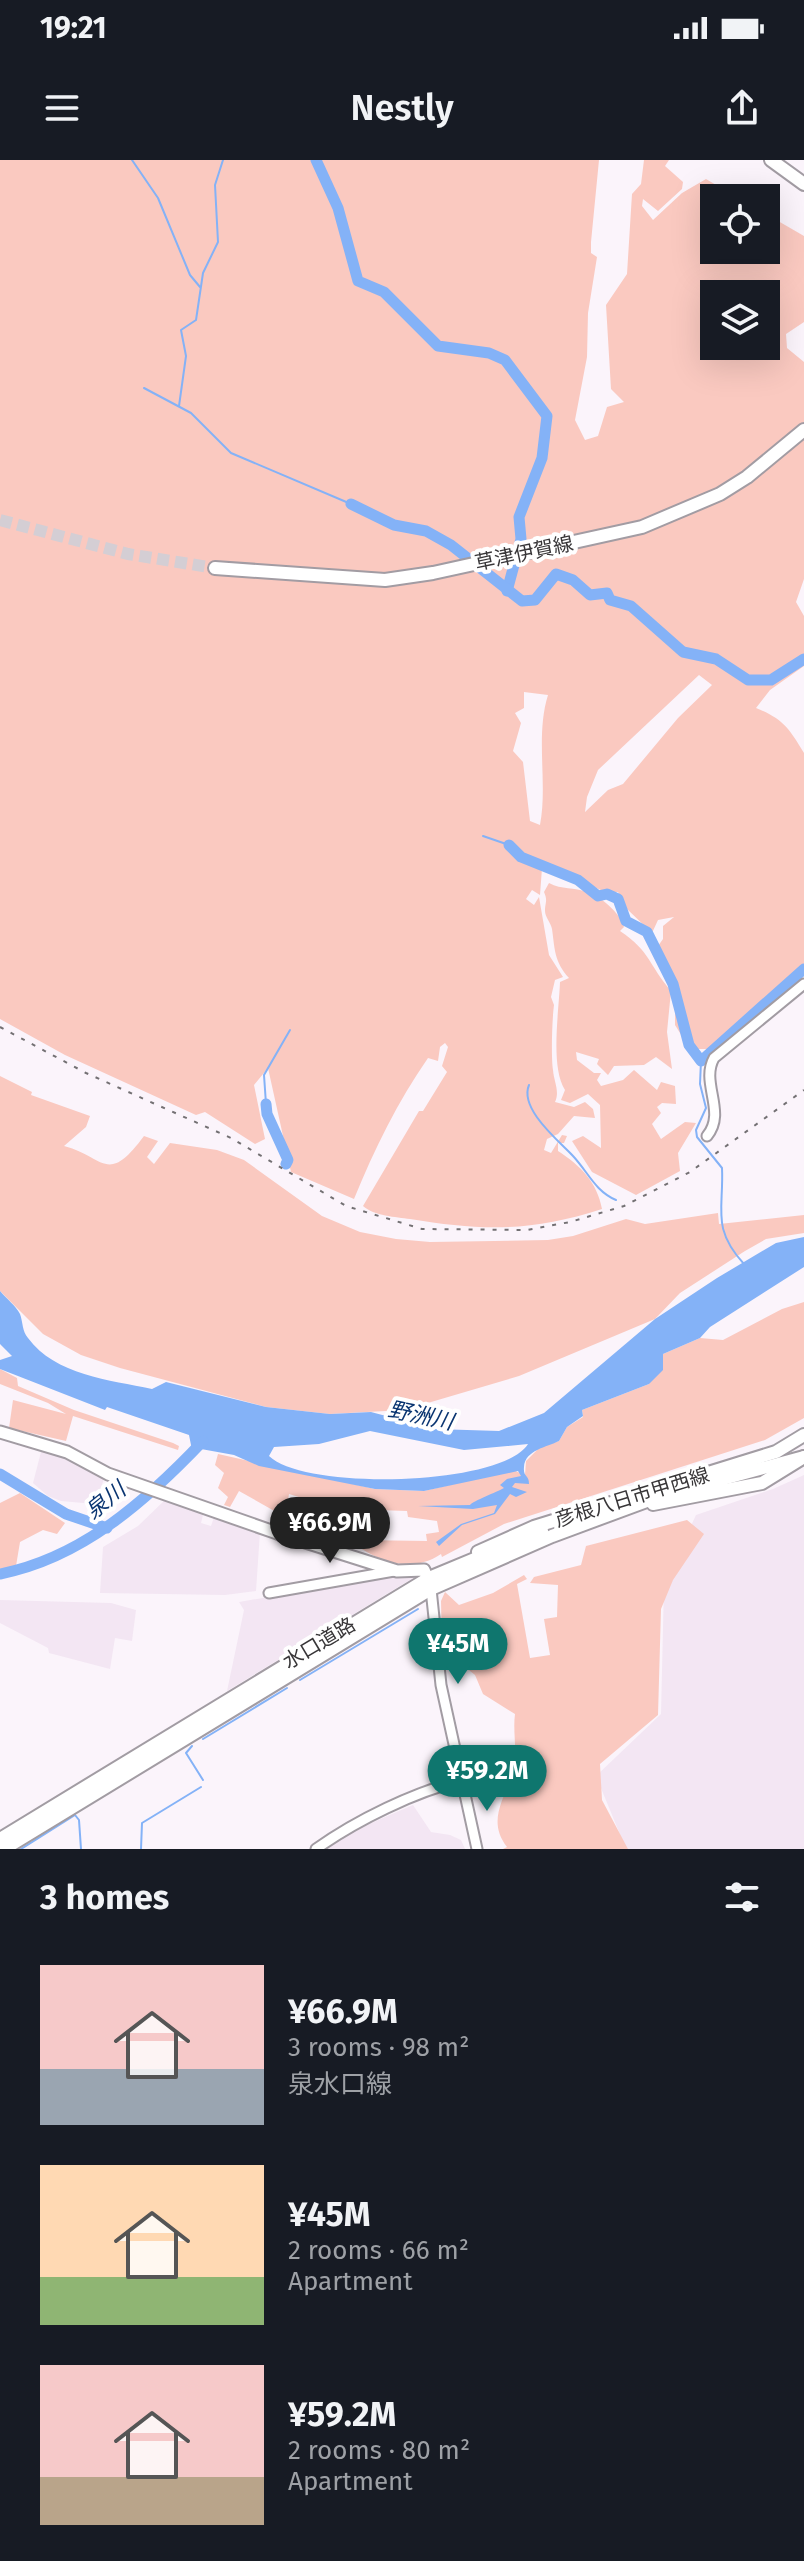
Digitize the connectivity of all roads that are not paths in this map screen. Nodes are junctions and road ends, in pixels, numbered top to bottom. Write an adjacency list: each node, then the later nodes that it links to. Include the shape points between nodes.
1 (771, 160): 2 (main road)
2 (804, 184)
3 (804, 430): 4 (main road, 草津伊賀線, via 720,494 642,527 385,580)
4 (215, 568)
5 (804, 984): 6 (street, via 714,1058 710,1075 716,1114)
6 (707, 1136)
7 (0, 1432): 13 (main road, via 67,1452 141,1486)
8 (804, 1435): 12 (main road, 彦根八日市甲西線, via 776,1452 523,1531)
9 (804, 1457): 10 (main road, 水口道路); 11 (main road, 彦根八日市甲西線, via 762,1483)
10 (660, 1496): 11 (main road, 水口道路); 12 (main road, 水口道路, via 570,1521)
11 (613, 1514): 14 (main road, 水口道路)
12 (462, 1563): 14 (main road, 水口道路)
13 (397, 1571): 14 (main road, via 424,1570); 15 (street)
14 (430, 1583): 16 (street, via 441,1685); 17 (main road, 水口道路); 18 (main road, 水口道路)
15 (269, 1593)
16 (463, 1780): 19 (street, via 358,1822); 20 (street)
17 (0, 1839)
18 (4, 1849)
19 (316, 1849)
20 (477, 1849)

